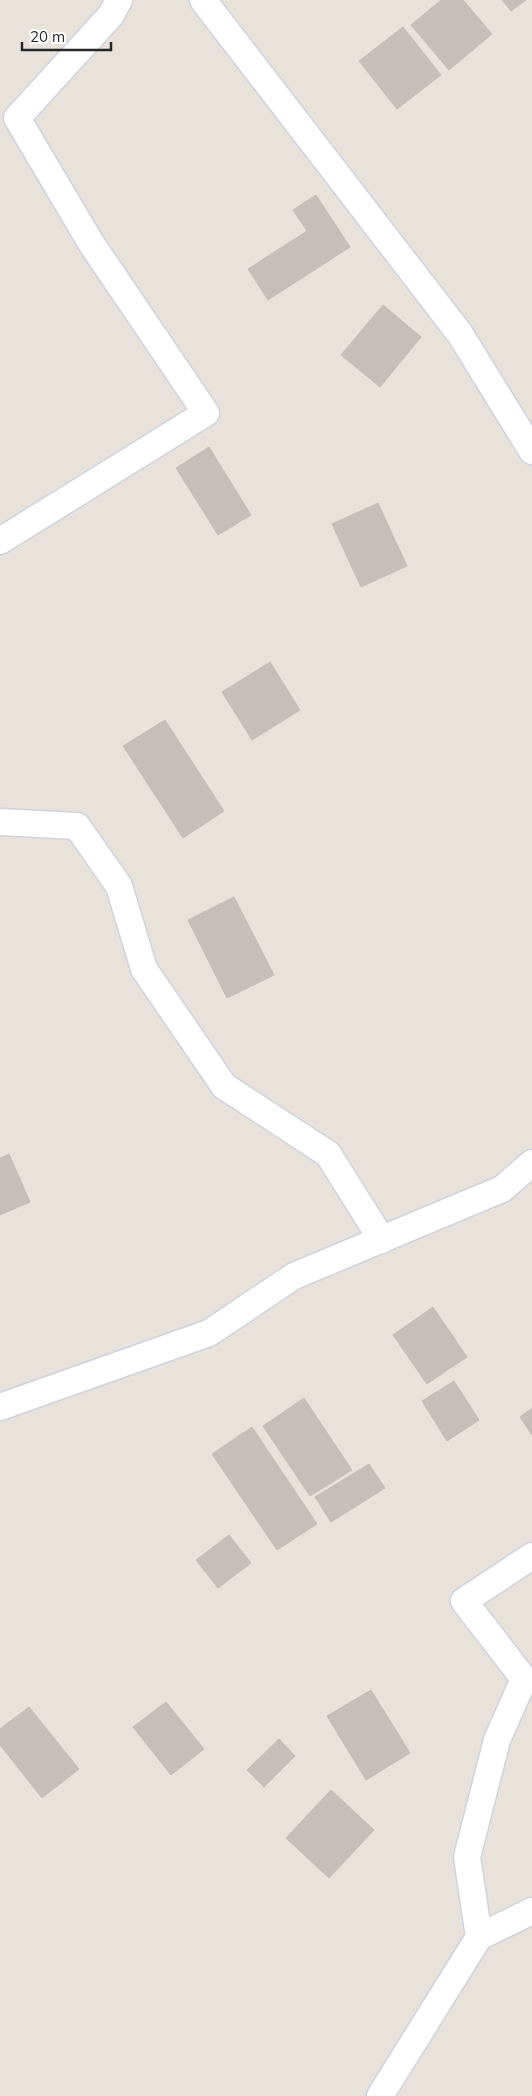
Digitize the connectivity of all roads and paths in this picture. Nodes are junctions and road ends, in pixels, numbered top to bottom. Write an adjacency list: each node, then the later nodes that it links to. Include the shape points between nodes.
1 (118, 0): 4 (street, via 111,15 17,118 91,243 206,413)
2 (203, 0): 3 (street, via 460,334)
3 (532, 451)
4 (0, 541)
5 (0, 822): 7 (street, via 76,826 118,886 144,969 224,1086 328,1154)
6 (532, 1163): 7 (street, via 502,1189)
7 (382, 1240): 8 (street, via 294,1276 209,1333)
8 (0, 1406)
9 (532, 1556): 11 (street, via 464,1601 524,1679 497,1740 467,1857)
10 (532, 1911): 11 (street)
11 (478, 1937): 12 (street)
12 (380, 2096)

